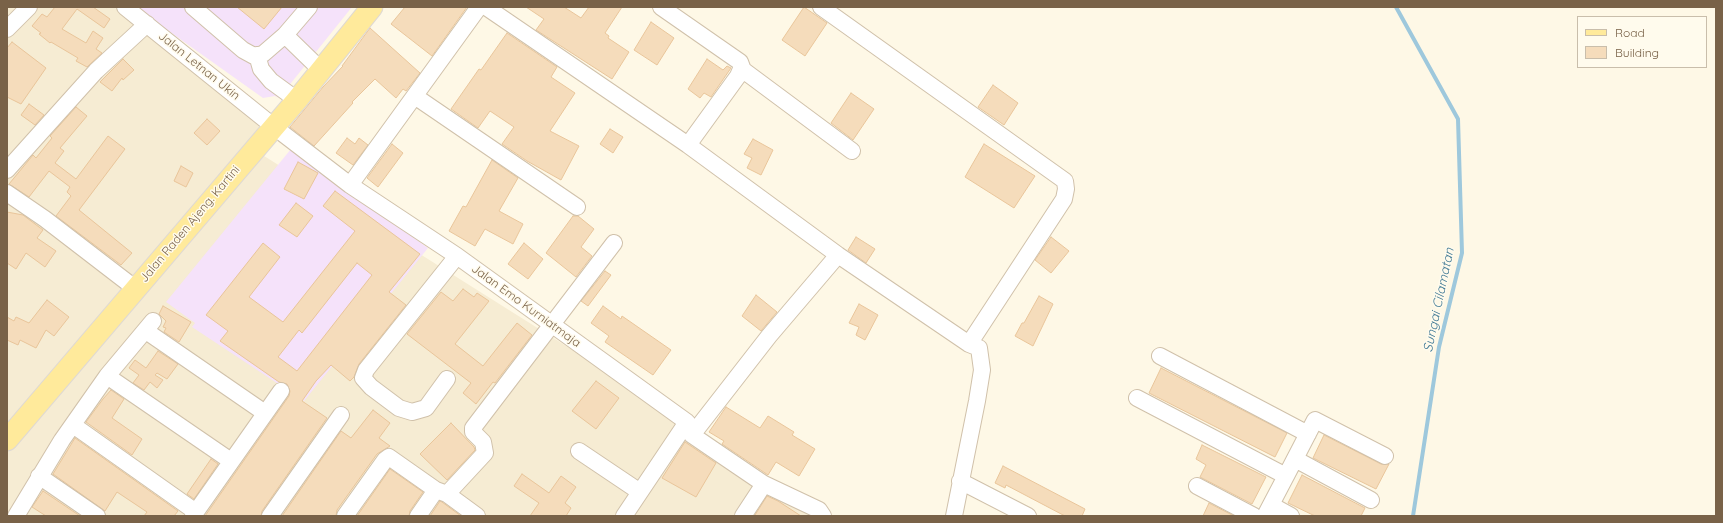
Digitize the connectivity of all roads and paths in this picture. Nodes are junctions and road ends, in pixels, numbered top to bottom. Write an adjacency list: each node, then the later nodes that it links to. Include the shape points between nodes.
1 (28, 7): 11 (street)
2 (125, 7): 10 (street, Jalan Letnan Ukin)
3 (193, 7): 13 (street, via 243,50)
4 (309, 7): 12 (street)
5 (372, 7): 14 (main road, Jalan Raden Ajeng. Kartini)
6 (479, 7): 16 (street)
7 (486, 7): 19 (street)
8 (661, 7): 15 (street, via 740,62)
9 (822, 7): 30 (street, via 1065,181 1064,199)
10 (147, 24): 18 (street, Jalan Letnan Ukin); 21 (street, via 96,71)
11 (7, 29)
12 (285, 35): 13 (street, via 263,54); 14 (street)
13 (256, 55): 17 (street, via 261,69 271,81)
14 (321, 70): 17 (main road, Jalan Raden Ajeng. Kartini)
15 (743, 70): 19 (street, via 741,69); 20 (street)
16 (416, 97): 22 (street); 24 (street)
17 (297, 100): 18 (main road, Jalan Raden Ajeng. Kartini)
18 (273, 126): 22 (street, Jalan Emo Kurniatmaja); 28 (main road, Jalan Raden Ajeng. Kartini)
19 (688, 145): 26 (street)
20 (852, 151)
21 (7, 170)
22 (350, 185): 27 (street, Jalan Emo Kurniatmaja)
23 (7, 193): 28 (street, via 44,218)
24 (577, 207)
25 (614, 242): 29 (street)
26 (838, 255): 30 (street); 39 (street)
27 (457, 256): 29 (street, Jalan Emo Kurniatmaja); 33 (street, via 366,370 363,378 398,408 412,412 426,408)
28 (136, 289): 41 (main road, Jalan Raden Ajeng. Kartini)
29 (552, 325): 39 (street, Jalan Emo Kurniatmaja); 51 (street, via 473,428 472,432 483,442 485,452)
30 (969, 344): 48 (street, via 979,348 982,370)
31 (1160, 356): 40 (street)
32 (107, 376): 36 (street, via 150,326); 38 (street); 45 (street)
33 (447, 380)
34 (281, 391): 36 (street)
35 (1137, 398): 47 (street)
36 (265, 413): 45 (street)
37 (341, 415): 58 (street)
38 (73, 425): 46 (street); 55 (street)
39 (689, 428): 49 (street, Jalan Emo Kurniatmaja); 52 (street)
40 (1308, 434): 43 (street, via 1315,420); 44 (street)
41 (7, 440)
42 (579, 451): 52 (street)
43 (1385, 456)
44 (1295, 460): 47 (street); 53 (street)
45 (231, 461): 55 (street)
46 (39, 476): 56 (street); 57 (street)
47 (1286, 476): 54 (street)
48 (960, 481): 65 (street); 66 (street)
49 (764, 484): 63 (street); 64 (street, Jalan Emo Kurniatmaja, via 818,510)
50 (1197, 486): 67 (street)
51 (441, 492): 59 (street, via 390,457 385,460); 60 (street); 61 (street)
52 (640, 492): 62 (street)
53 (1372, 500)
54 (1268, 511): 68 (street)
55 (195, 514)
56 (16, 516)
57 (97, 516)
58 (270, 516)
59 (345, 516)
60 (418, 516)
61 (477, 516)
62 (624, 516)
63 (743, 516)
64 (823, 516)
65 (954, 516)
66 (1028, 516)
67 (1254, 516)
68 (1291, 516)

